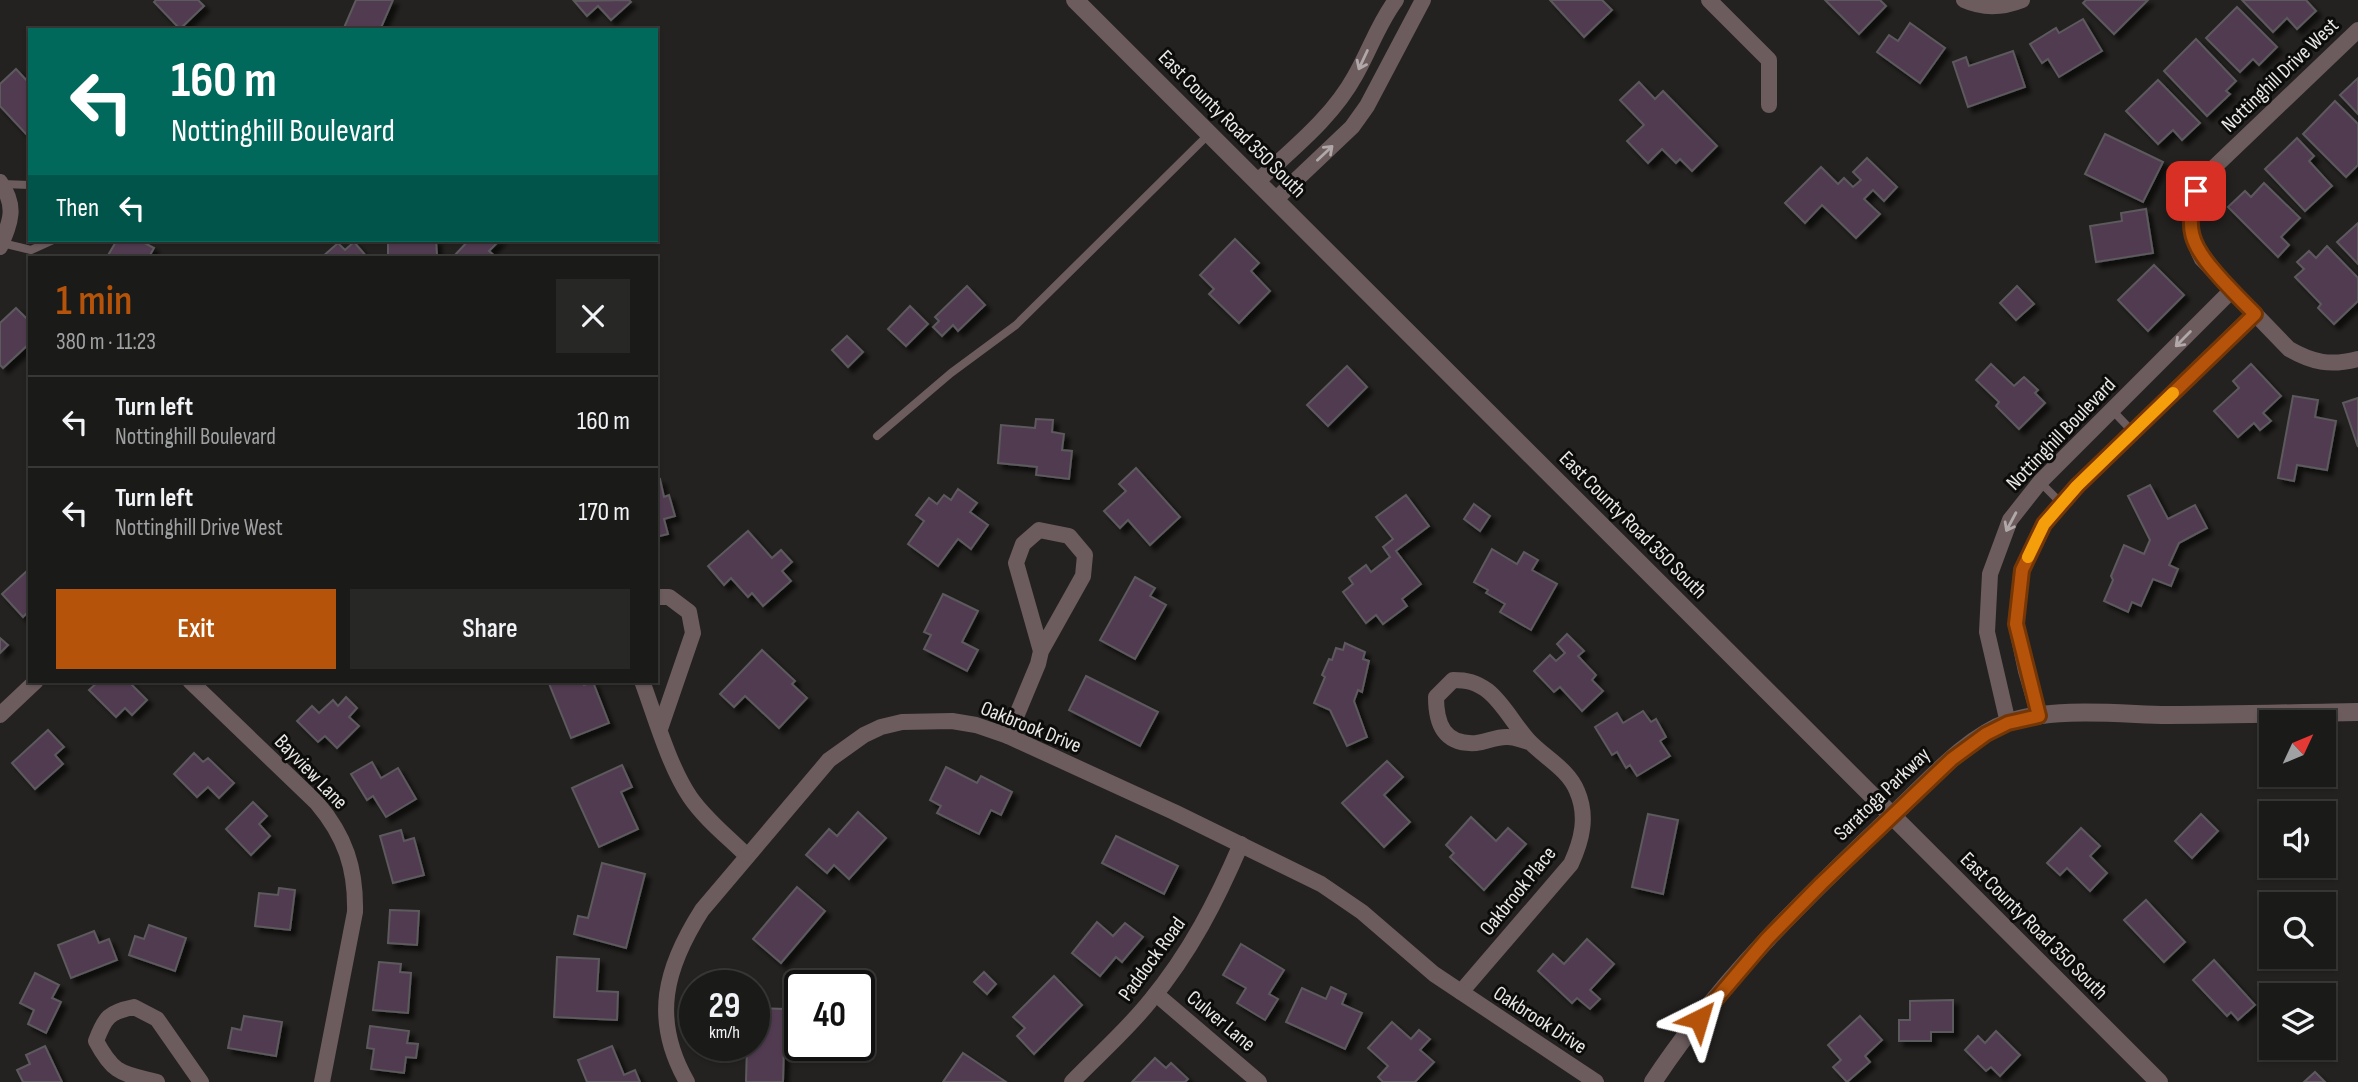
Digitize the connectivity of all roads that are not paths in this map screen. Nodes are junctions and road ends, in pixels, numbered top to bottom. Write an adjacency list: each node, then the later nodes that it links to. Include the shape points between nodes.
1 (1076, 0): 9 (street, East County Road 350 South)
2 (1395, 0): 10 (street, one-way to 10, via 1330,113)
3 (1709, 0): 8 (street, via 1769,60)
4 (1964, 0): 5 (street, via 1993,7)
5 (2022, 0)
6 (1418, 2): 13 (street, one-way to 6, via 1352,127)
7 (2358, 30): 16 (street, Nottinghill Drive West, via 2205,176 2196,191 2190,226 2194,243)
8 (1769, 104)
9 (1209, 134): 10 (street, East County Road 350 South); 21 (lane, via 1023,318)
10 (1257, 182): 13 (street, East County Road 350 South)
11 (1, 183): 12 (lane); 15 (street, via 12,207)
12 (28, 185)
13 (1275, 200): 36 (street, East County Road 350 South)
14 (49, 242): 15 (lane, via 31,250)
15 (1, 245)
16 (2231, 291): 17 (street, Nottinghill Drive West); 19 (street, Nottinghill Boulevard, one-way to 19)
17 (2255, 314): 18 (street, Nottinghill Drive West, via 2289,349 2305,358 2329,363); 20 (street)
18 (2358, 359)
19 (2112, 410): 20 (lane); 22 (street, Nottinghill Boulevard)
20 (2133, 432): 23 (street)
21 (877, 436)
22 (2040, 482): 23 (lane); 32 (street, Nottinghill Boulevard, one-way to 32, via 2010,520 1990,575 1987,632)
23 (2062, 504): 31 (street, via 2044,524 2022,570 2016,624)
24 (658, 597): 33 (street, via 669,597 689,612 693,634)
25 (1041, 651): 25 (street, via 1083,576 1085,555 1069,536 1039,530 1023,544 1016,563); 34 (street)
26 (34, 683): 30 (street)
27 (192, 683): 45 (street, Bayview Lane, via 317,803 332,821 352,864 355,912)
28 (643, 683): 33 (street)
29 (2358, 712): 31 (street, Saratoga Parkway)
30 (0, 715)
31 (2039, 716): 32 (street, Saratoga Parkway)
32 (2008, 723): 36 (street, Saratoga Parkway, via 1963,750)
33 (660, 729): 38 (street, via 688,795)
34 (1008, 736): 37 (street, Oakbrook Drive); 38 (street, Oakbrook Drive, via 952,721 881,727 829,760)
35 (1530, 742): 35 (street, Oakbrook Place, via 1507,737 1459,743 1442,730 1436,717 1436,697 1453,680 1471,680 1489,692); 39 (street, Oakbrook Place, via 1571,779 1577,791 1583,825 1580,845 1562,875)
36 (1892, 816): 49 (street, Saratoga Parkway, via 1767,939); 50 (street, East County Road 350 South)
37 (1241, 844): 40 (street, Oakbrook Drive, via 1321,884); 41 (street, Paddock Road, via 1210,911)
38 (747, 856): 46 (street, Oakbrook Drive, via 702,910 672,965 666,993 667,1022)
39 (1489, 961): 40 (street, Oakbrook Drive)
40 (1461, 992): 48 (street, Oakbrook Drive)
41 (1156, 994): 42 (street, Culver Lane); 47 (street, Paddock Road)
42 (1260, 1081)
43 (157, 1082): 44 (street, via 119,1073 105,1058 96,1041 114,1011 134,1007 157,1019)
44 (201, 1082)
45 (322, 1082)
46 (687, 1082)
47 (1072, 1082)
48 (1596, 1082)
49 (1653, 1082)
50 (2158, 1082)

